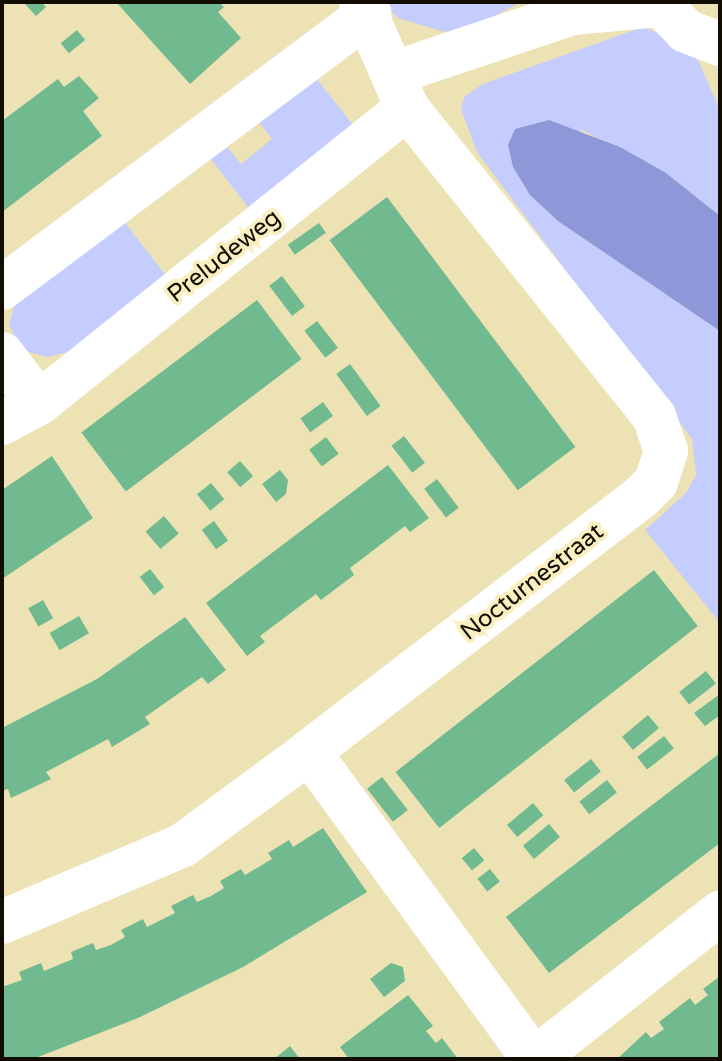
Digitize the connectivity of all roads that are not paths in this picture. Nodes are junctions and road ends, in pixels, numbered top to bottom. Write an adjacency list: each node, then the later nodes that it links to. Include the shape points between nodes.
1 (659, 4): 3 (street, Preludeweg); 4 (street, via 671,20)
2 (366, 7): 5 (street, Nocturnestraat); 6 (street)
3 (578, 7): 5 (street, Preludeweg)
4 (714, 52)
5 (400, 90): 8 (street, Preludeweg); 9 (street, Nocturnestraat, via 654,416 666,451 656,482 641,497)
6 (2, 288)
7 (2, 354): 8 (street, Preludeweg)
8 (20, 413)
9 (309, 752): 11 (street, Nocturnestraat, via 183,845); 12 (street)
10 (720, 913): 12 (street)
11 (2, 922)
12 (534, 1059)

